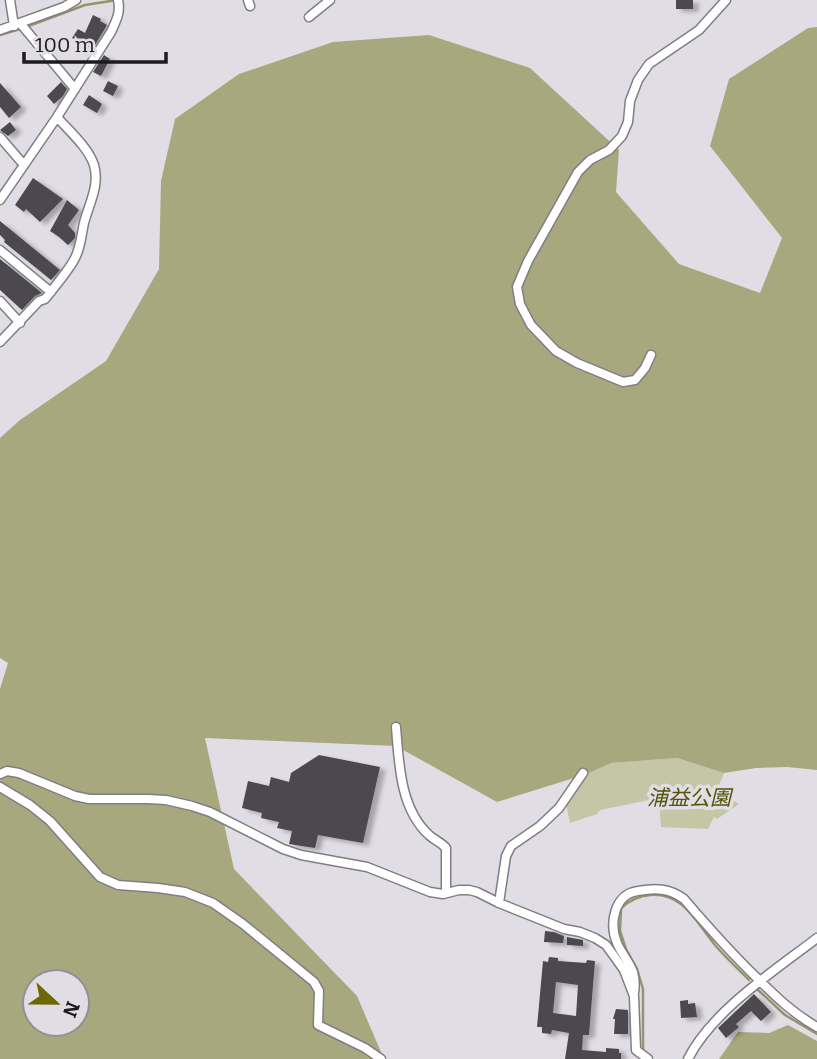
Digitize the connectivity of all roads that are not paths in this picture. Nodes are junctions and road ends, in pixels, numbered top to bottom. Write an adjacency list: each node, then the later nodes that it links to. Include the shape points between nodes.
1 (10, 0): 7 (street)
2 (76, 0): 7 (street)
3 (330, 0): 6 (street)
4 (726, 0): 19 (street, via 699,30 649,64 630,101 622,136 578,172 517,287 531,325 556,351 577,363 623,382 635,380)
5 (119, 1): 9 (street, via 117,20)
6 (309, 17)
7 (21, 26): 8 (street); 9 (street)
8 (0, 30)
9 (75, 89): 10 (street)
10 (57, 117): 12 (street); 15 (street, via 88,153 96,178 80,248)
11 (0, 137): 12 (street)
12 (24, 165): 13 (street)
13 (0, 200)
14 (0, 250): 15 (street)
15 (51, 292): 17 (street)
16 (0, 301): 17 (street)
17 (20, 323): 18 (street)
18 (0, 342)
19 (651, 355)
20 (396, 727): 24 (street, via 409,804 418,822 446,848)
21 (0, 774): 24 (street, via 19,773 89,799 166,800 192,806 283,849 367,867 430,892)
22 (583, 774): 25 (street, via 559,808 511,846)
23 (0, 787): 31 (street, via 50,821 100,877 118,885 185,892 213,903 243,924 314,982 319,990 318,1025)
24 (446, 893): 25 (street, via 469,890)
25 (499, 903): 28 (street, via 606,945 624,970)
26 (817, 938): 27 (street)
27 (760, 981): 28 (street, via 677,894 660,889 634,891 616,907 614,930 633,972); 29 (street); 32 (street, via 706,1030)
28 (634, 996): 30 (street, via 636,1046)
29 (817, 1027)
30 (645, 1057)
31 (381, 1059)
32 (688, 1059)

